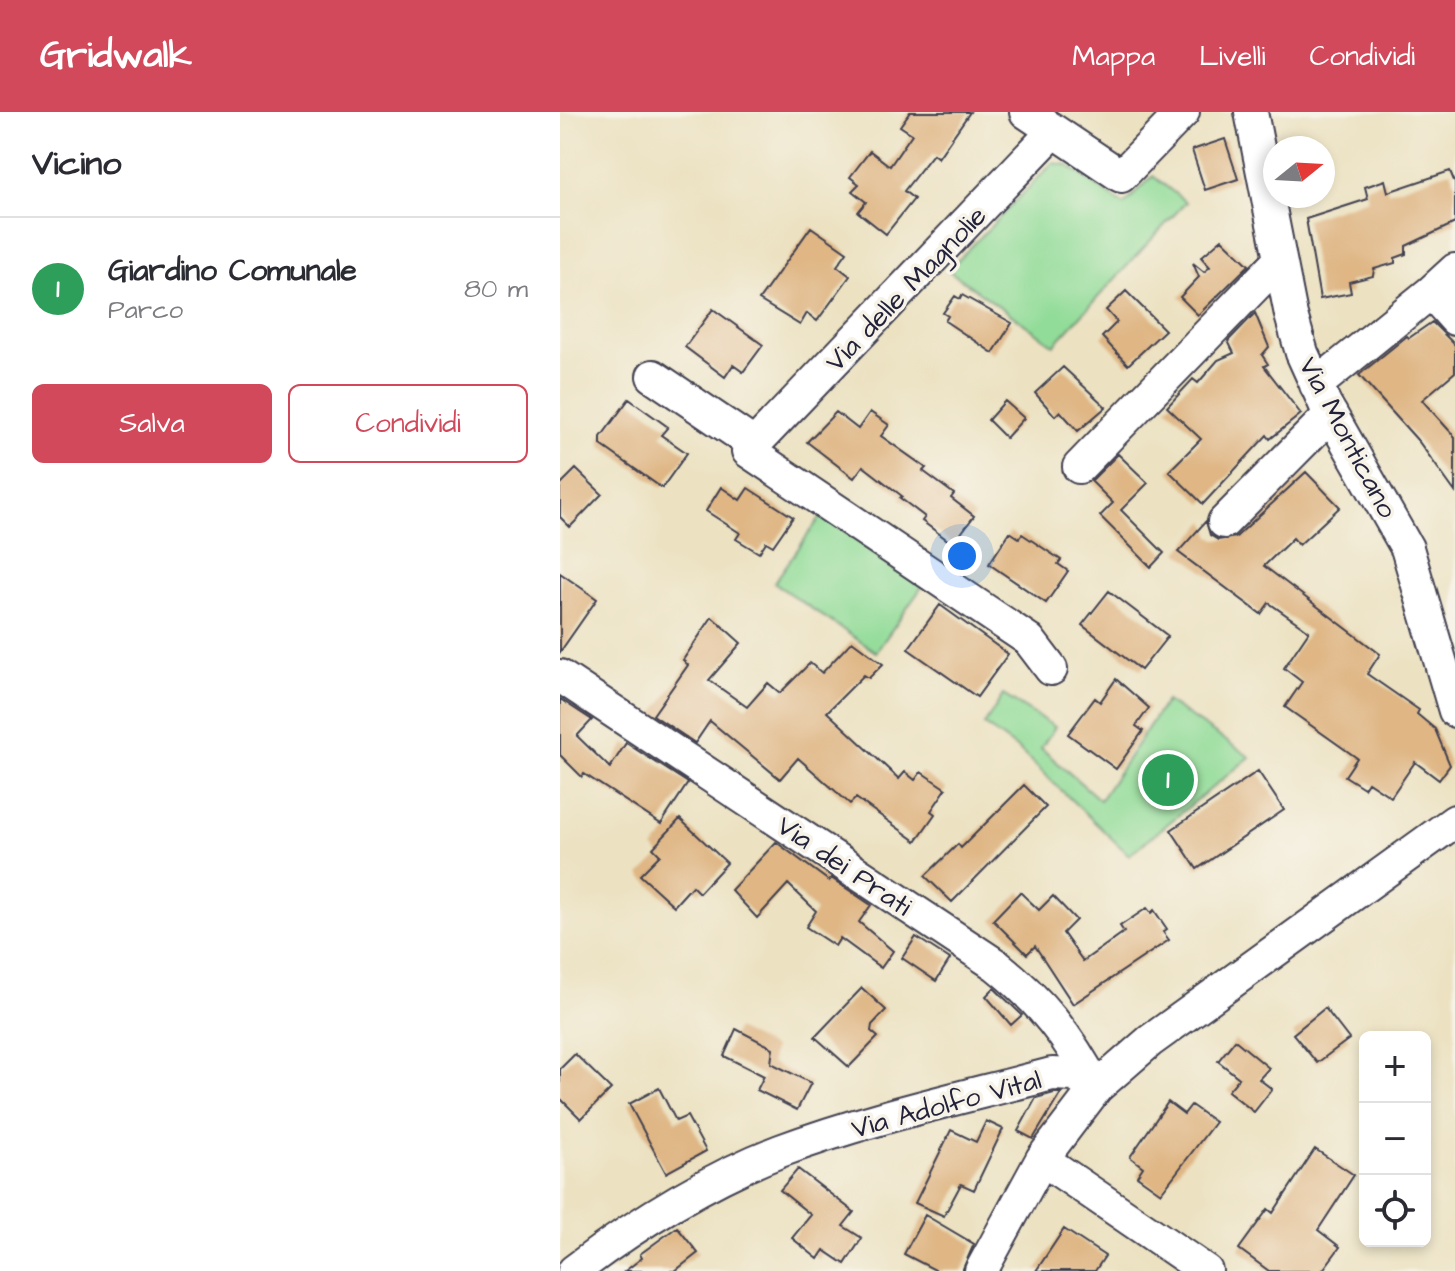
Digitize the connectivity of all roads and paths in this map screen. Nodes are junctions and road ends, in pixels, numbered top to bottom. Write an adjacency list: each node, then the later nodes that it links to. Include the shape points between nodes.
1 (1026, 112): 4 (street)
2 (1183, 112): 4 (street, via 1121,176)
3 (1251, 112): 5 (street, Via Monticano)
4 (1054, 131): 12 (street, Via delle Magnolie)
5 (1280, 260): 10 (street, Via Monticano, via 1291,315); 13 (street)
6 (1455, 270): 7 (street)
7 (1431, 292): 8 (street); 10 (street)
8 (1455, 319)
9 (653, 376): 12 (street)
10 (1316, 385): 11 (street, Via Monticano)
11 (1331, 414): 14 (street); 17 (street, Via Monticano, via 1407,548)
12 (755, 445): 15 (street, via 748,451 1029,640)
13 (1079, 467)
14 (1224, 522)
15 (1051, 669)
16 (560, 676): 19 (street, Via dei Prati, via 996,965 1033,995 1078,1053)
17 (1455, 711)
18 (1455, 821): 19 (street, via 1150,1041)
19 (1096, 1088): 20 (street); 21 (street, Via Adolfo Vital, via 1074,1075 1052,1074 780,1151 672,1206)
20 (1042, 1159): 22 (street); 23 (street)
21 (574, 1271)
22 (981, 1271)
23 (1206, 1271)

